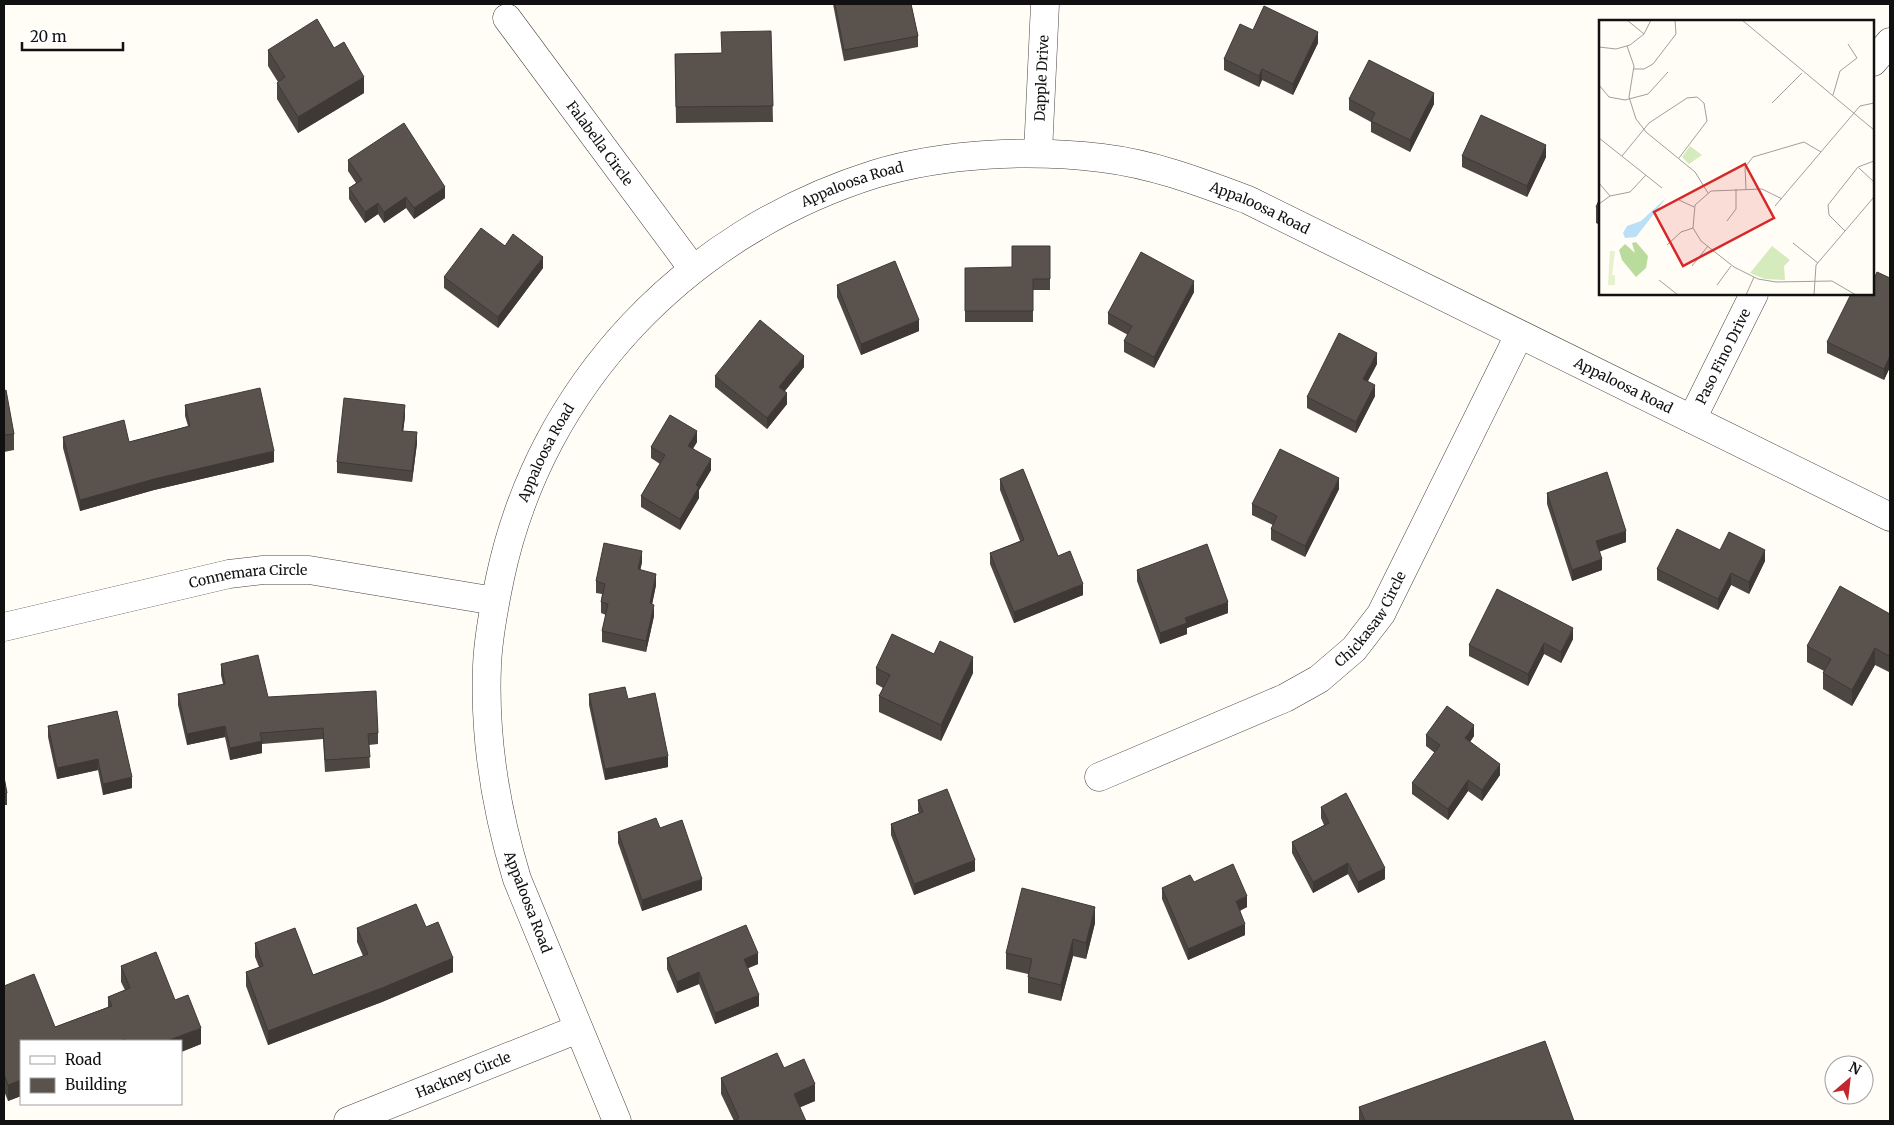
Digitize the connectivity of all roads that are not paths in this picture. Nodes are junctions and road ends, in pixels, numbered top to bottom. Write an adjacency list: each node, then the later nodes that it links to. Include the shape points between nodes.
1 (1045, 4): 5 (street, Dapple Drive)
2 (507, 18): 6 (street, Falabella Circle)
3 (1890, 42): 4 (street)
4 (1874, 61)
5 (1038, 153): 6 (street, Appaloosa Road, via 989,154 914,164 828,190 727,244); 8 (street, Appaloosa Road, via 1140,164 1239,197)
6 (693, 269): 11 (street, Appaloosa Road, via 666,291 612,346 567,408 518,511)
7 (1754, 295): 9 (street, Paso Fino Drive)
8 (1519, 335): 9 (street, Appaloosa Road); 13 (street, Chickasaw Circle, via 1381,614 1354,649 1320,679 1285,698)
9 (1692, 419): 10 (street, Appaloosa Road)
10 (1890, 517)
11 (495, 601): 12 (street, Connemara Circle, via 309,570 263,570 229,574); 14 (street, Appaloosa Road, via 487,663 490,764 517,879)
12 (4, 627)
13 (1099, 777)
14 (578, 1029): 15 (street, Hackney Circle); 16 (street, Appaloosa Road)
15 (348, 1121)
16 (617, 1121)

